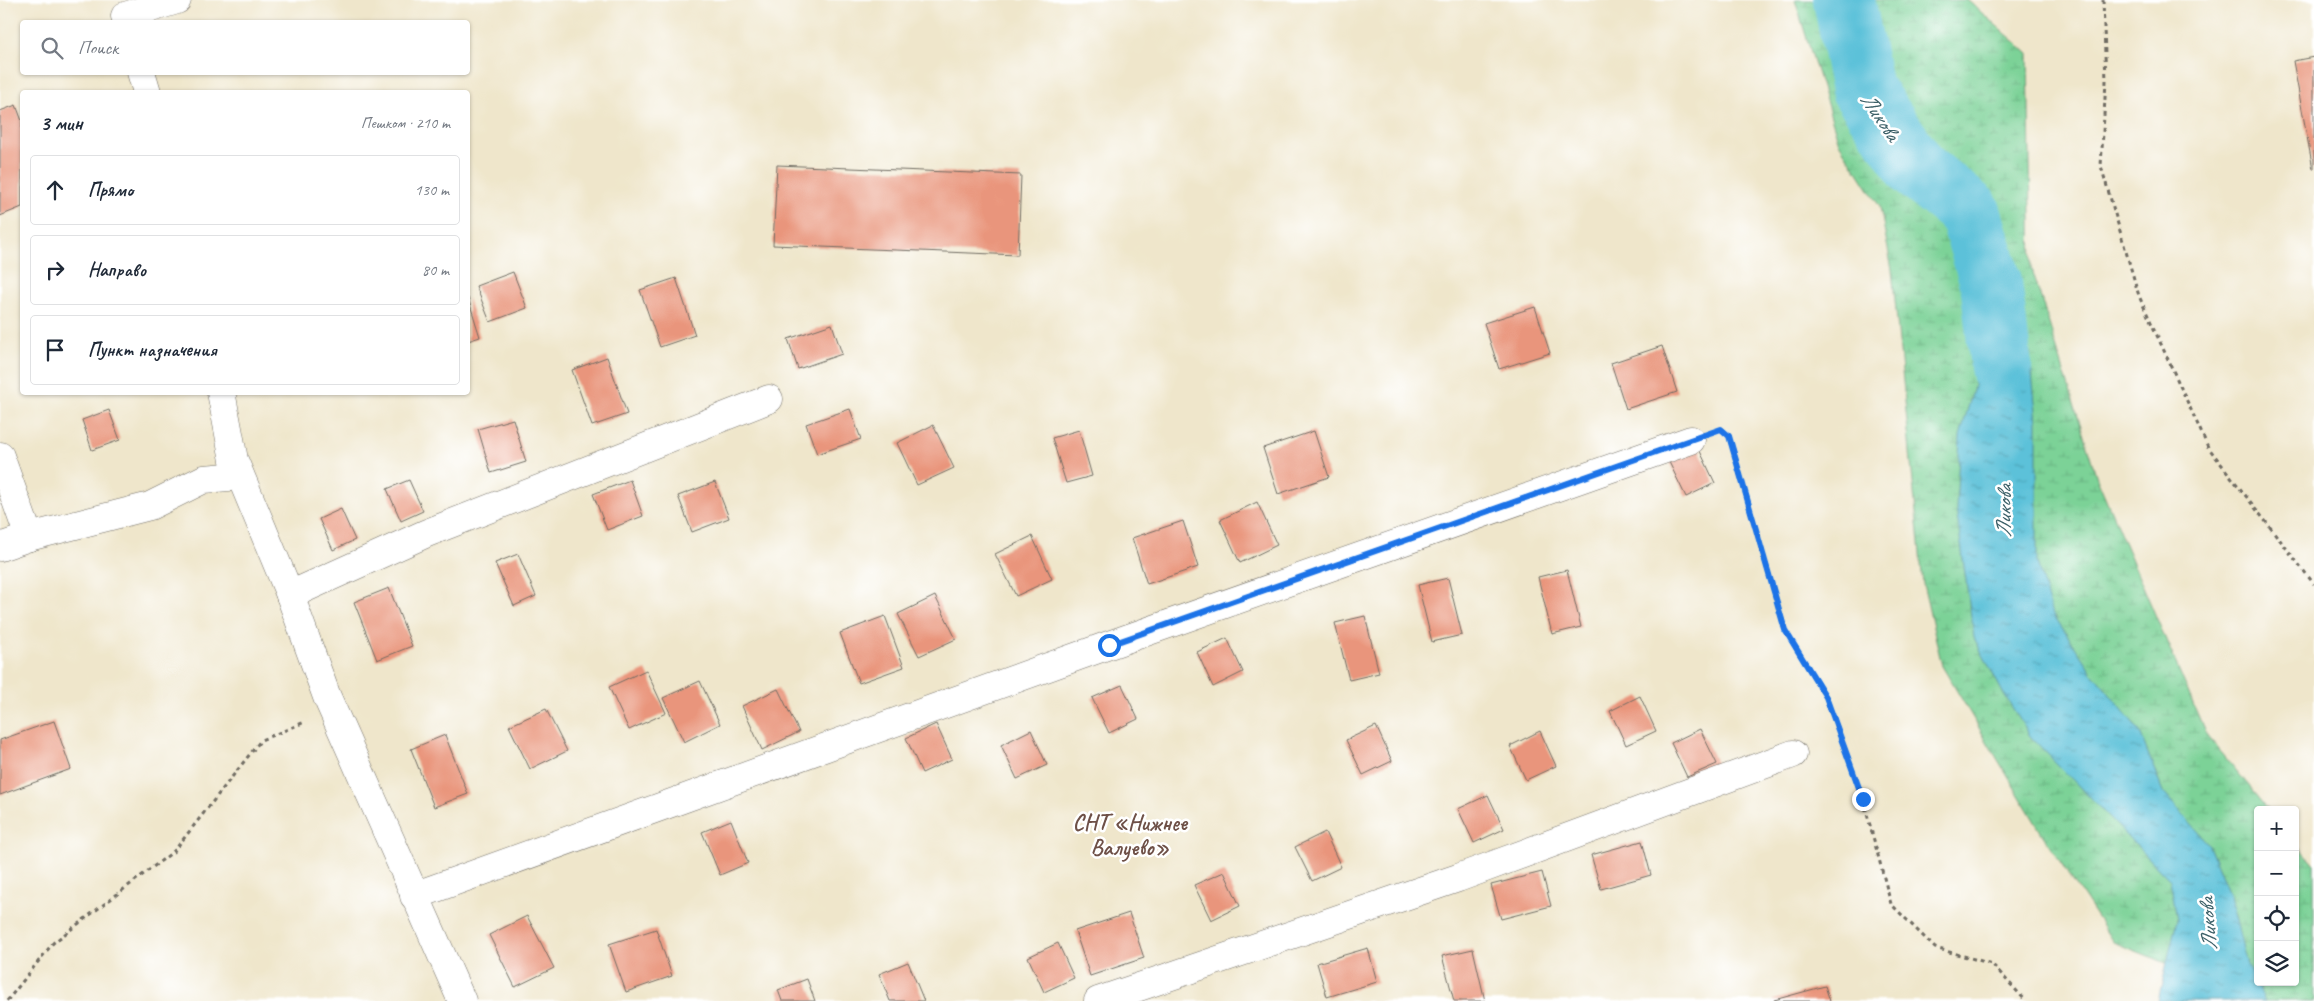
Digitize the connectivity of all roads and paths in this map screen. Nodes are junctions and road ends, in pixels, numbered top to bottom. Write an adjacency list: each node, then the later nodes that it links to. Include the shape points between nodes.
1 (177, 0): 3 (street)
2 (2103, 0): 13 (path, via 2106,81 2101,166 2139,296 2208,447)
3 (123, 13)
4 (143, 75): 5 (street)
5 (146, 90)
6 (222, 395): 10 (street)
7 (769, 399): 14 (street, via 427,533)
8 (1691, 440): 17 (street, via 1109,645); 21 (path, via 1721,429 1729,436 1785,630 1826,697 1863,799 1891,904 1935,948 1992,964)
9 (0, 456): 11 (street)
10 (240, 476): 11 (street, via 204,478 150,506); 14 (street)
11 (28, 537): 12 (street)
12 (0, 547)
13 (2314, 584)
14 (290, 594): 15 (street)
15 (334, 711): 17 (street); 18 (path, via 261,740 174,851 53,943)
16 (1793, 754): 20 (street, via 1458,878)
17 (414, 896): 19 (street)
18 (7, 1001)
19 (462, 1001)
20 (1098, 1001)
21 (2026, 1001)

